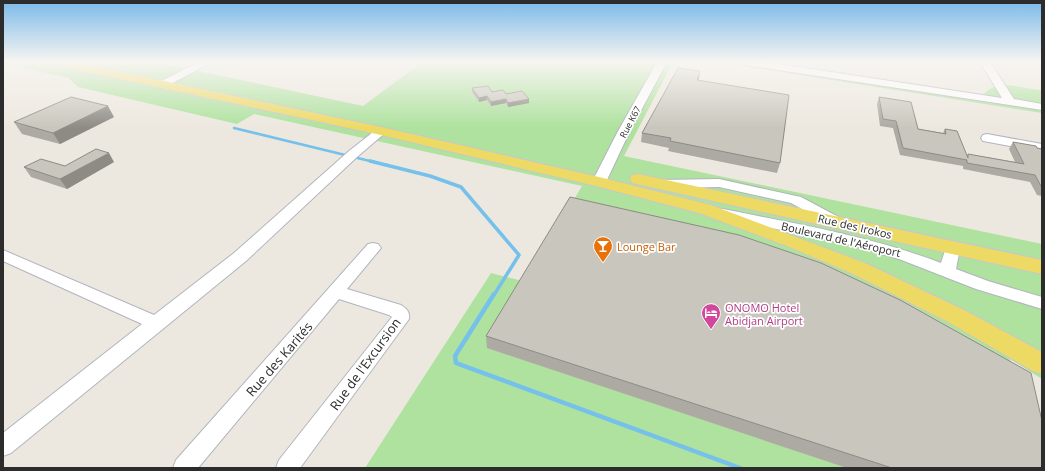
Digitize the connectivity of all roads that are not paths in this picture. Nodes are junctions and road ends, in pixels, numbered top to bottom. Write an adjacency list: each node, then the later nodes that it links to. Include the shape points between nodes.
1 (157, 84): 6 (main road)
2 (203, 84): 12 (main road, via 356,116)
3 (651, 84): 12 (street, Rue K67)
4 (891, 84): 7 (street)
5 (999, 84): 7 (street)
6 (161, 85): 9 (main road)
7 (1010, 102): 8 (street)
8 (1042, 107)
9 (381, 131): 12 (main road); 23 (street, via 240,257)
10 (987, 138): 11 (street)
11 (1042, 148)
12 (602, 177): 13 (main road)
13 (663, 189): 14 (main road); 15 (main road, Rue des Irokos); 15 (street, via 716,178 796,200)
14 (705, 209): 20 (street, Boulevard de l'Aéroport, via 857,241); 24 (main road, via 858,268 956,316)
15 (838, 222): 17 (main road, Rue des Irokos)
16 (373, 248): 21 (street, Rue des Karités)
17 (952, 248): 19 (main road, Rue des Irokos); 20 (street)
18 (3, 255): 23 (street)
19 (1042, 267)
20 (947, 271): 22 (street, Boulevard de l'Aéroport, via 982,285)
21 (336, 292): 26 (street, Rue des Karités); 27 (street, Rue de l'Excursion, via 395,310 401,314 400,319)
22 (1042, 303)
23 (156, 323): 25 (street)
24 (1042, 364)
25 (3, 446)
26 (184, 468)
27 (287, 468)

